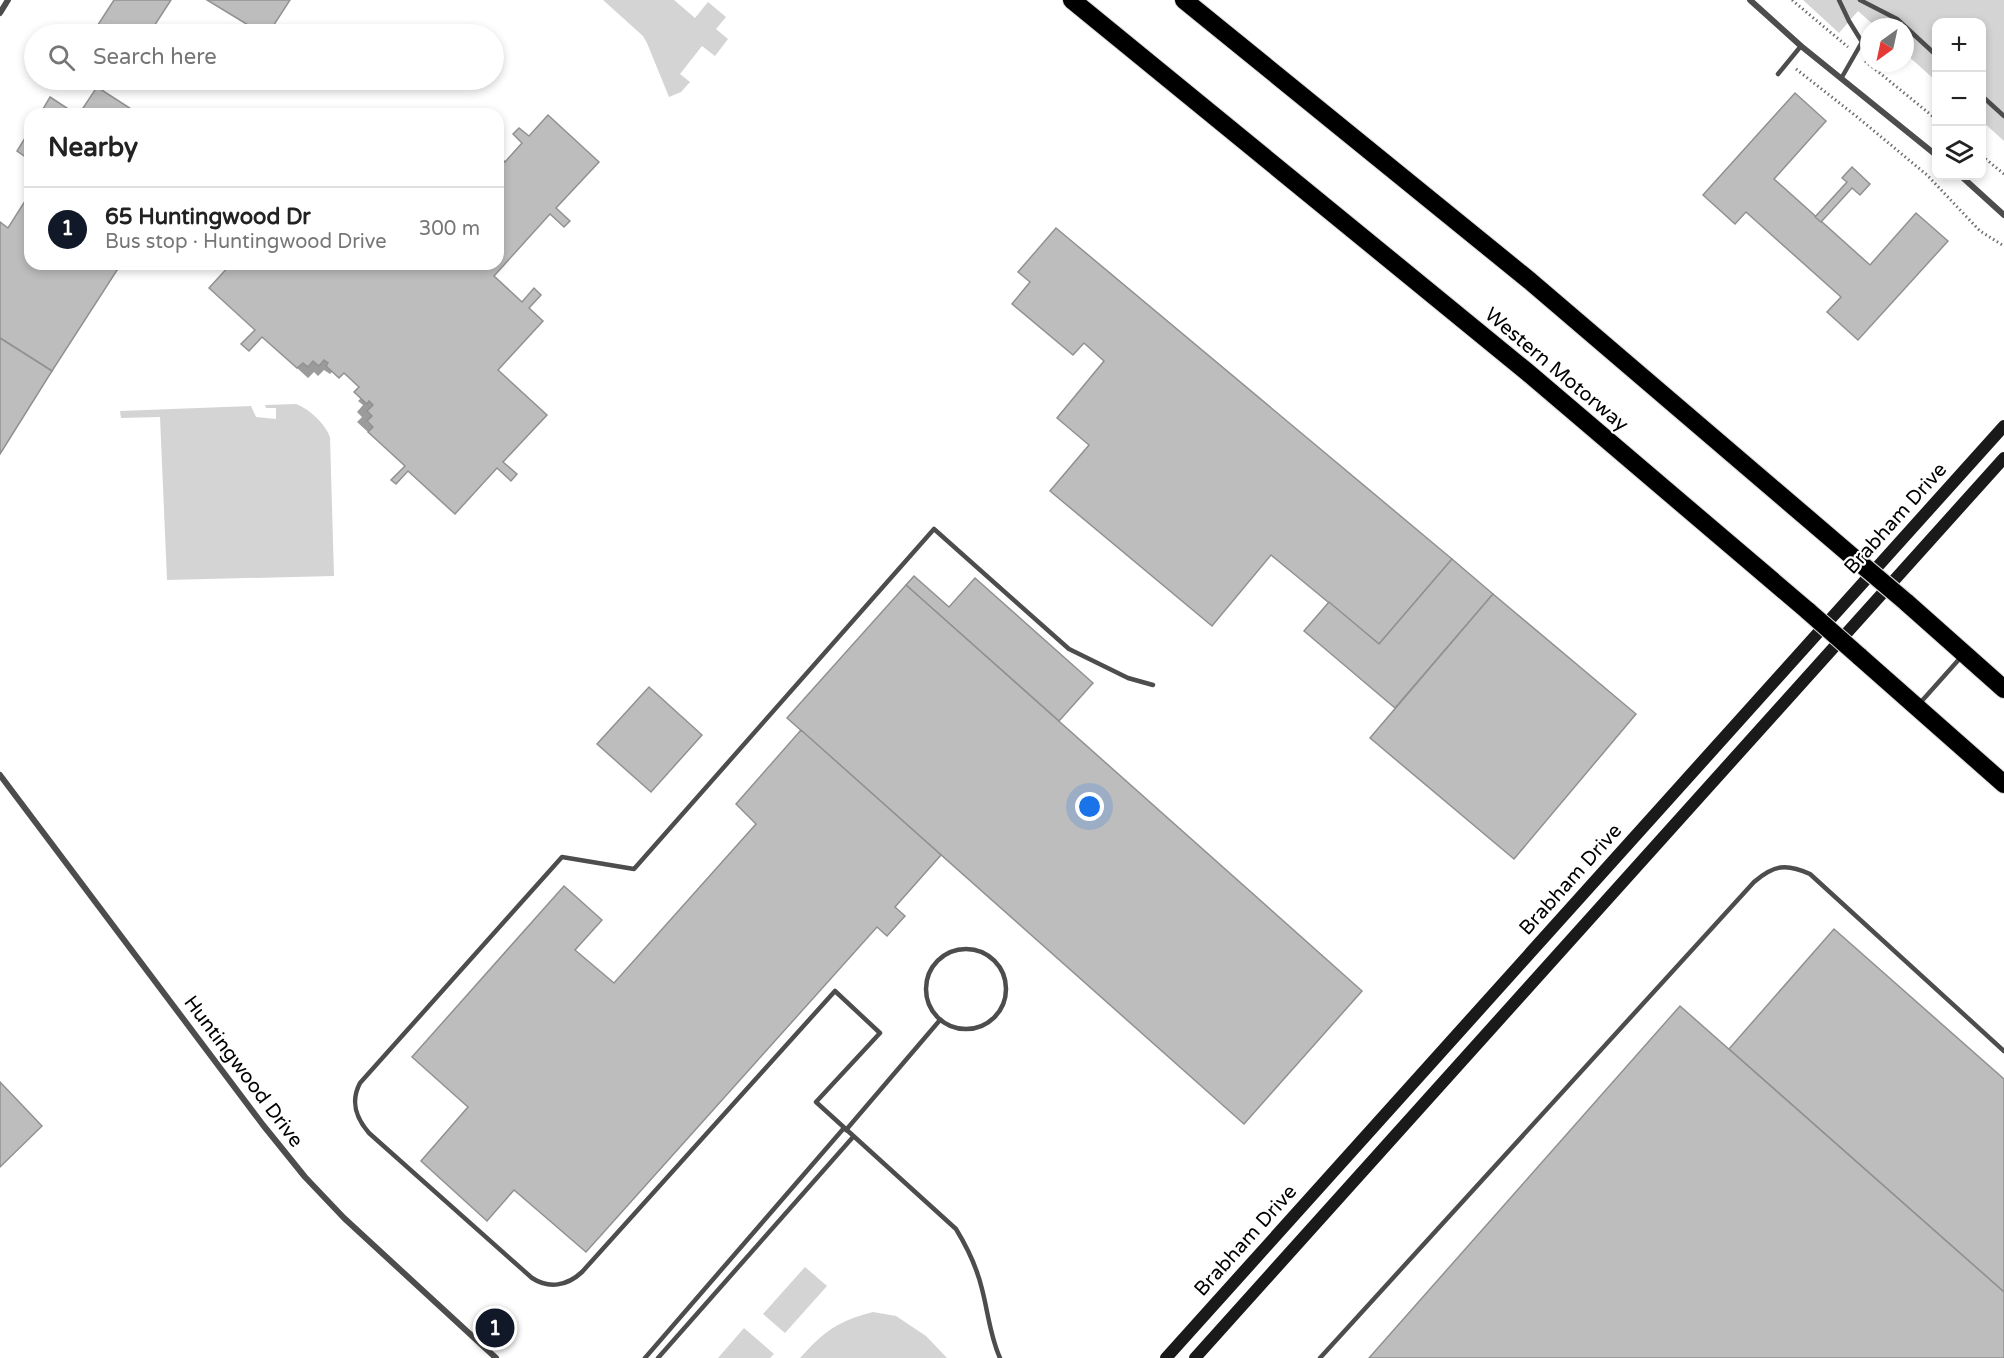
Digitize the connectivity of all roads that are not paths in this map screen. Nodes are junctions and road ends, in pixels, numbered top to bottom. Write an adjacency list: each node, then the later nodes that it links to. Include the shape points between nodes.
1 (8, 0): 7 (street)
2 (1072, 0): 22 (highway, Western Motorway, bridge, via 1526,371)
3 (1184, 0): 19 (highway, bridge, via 1530,281)
4 (1750, 0): 8 (street)
5 (1839, 0): 11 (lane, via 1862,42)
6 (1860, 0): 9 (lane, via 1898,19)
7 (0, 13)
8 (1801, 46): 10 (lane); 11 (street)
9 (1932, 51)
10 (1778, 74)
11 (1842, 77): 14 (street)
12 (1986, 100): 13 (lane)
13 (2004, 116)
14 (1932, 151)
15 (1965, 180): 16 (street)
16 (2004, 215)
17 (2004, 426): 33 (main road, Brabham Drive)
18 (2004, 458): 34 (main road, Brabham Drive)
19 (1964, 654): 21 (highway); 22 (lane)
20 (1153, 685): 27 (lane, via 1128,678 1069,649 934,529 634,869 562,857 360,1083 354,1098 356,1113 369,1133 532,1278 554,1285 570,1282 582,1272 835,991 880,1033 816,1102)
21 (2004, 689)
22 (1917, 707): 24 (highway, Western Motorway)
23 (0, 775): 29 (street, Huntingwood Drive, via 305,1177)
24 (2004, 783)
25 (940, 1020): 25 (lane, via 926,994 933,965 949,952 968,948 995,961 1007,988 996,1016 987,1024 963,1030); 27 (lane)
26 (2004, 1051): 35 (lane, via 1810,874 1786,867 1766,871)
27 (845, 1129): 28 (lane); 30 (lane)
28 (853, 1137): 31 (lane); 32 (lane, via 956,1229 982,1286)
29 (496, 1358)
30 (645, 1358)
31 (658, 1358)
32 (1000, 1358)
33 (1166, 1358)
34 (1195, 1358)
35 (1320, 1358)

